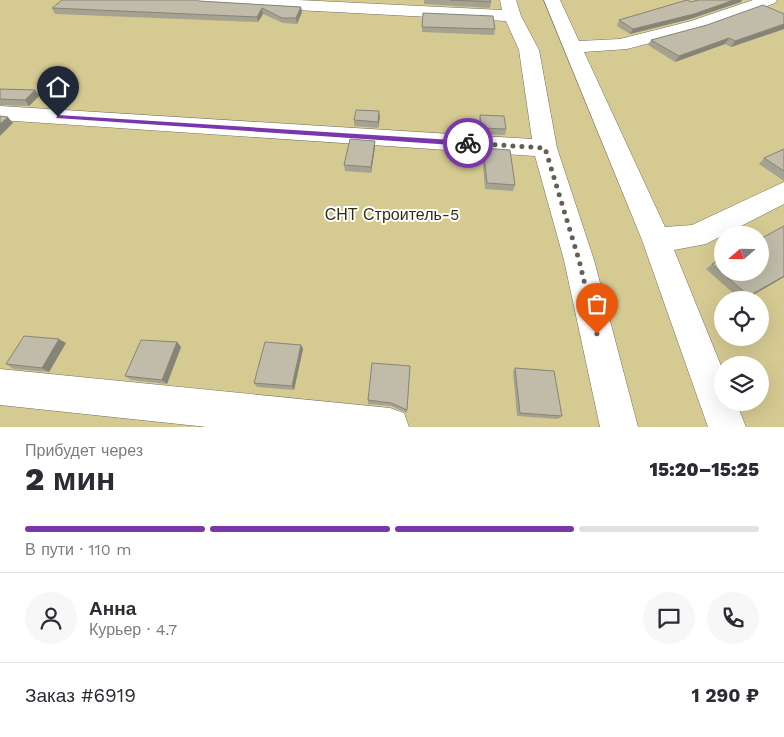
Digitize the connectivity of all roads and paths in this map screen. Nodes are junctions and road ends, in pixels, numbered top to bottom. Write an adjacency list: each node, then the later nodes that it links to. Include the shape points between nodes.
1 (201, 0): 4 (street)
2 (552, 0): 5 (street)
3 (769, 0): 5 (street, via 620,45)
4 (510, 8): 7 (street, via 529,50)
5 (574, 47): 9 (street)
6 (0, 113): 7 (street)
7 (545, 148): 12 (street, via 579,260)
8 (784, 192): 9 (street, via 696,236)
9 (656, 240): 13 (street)
10 (0, 387): 11 (street)
11 (390, 427)
12 (619, 427)
13 (727, 427)

